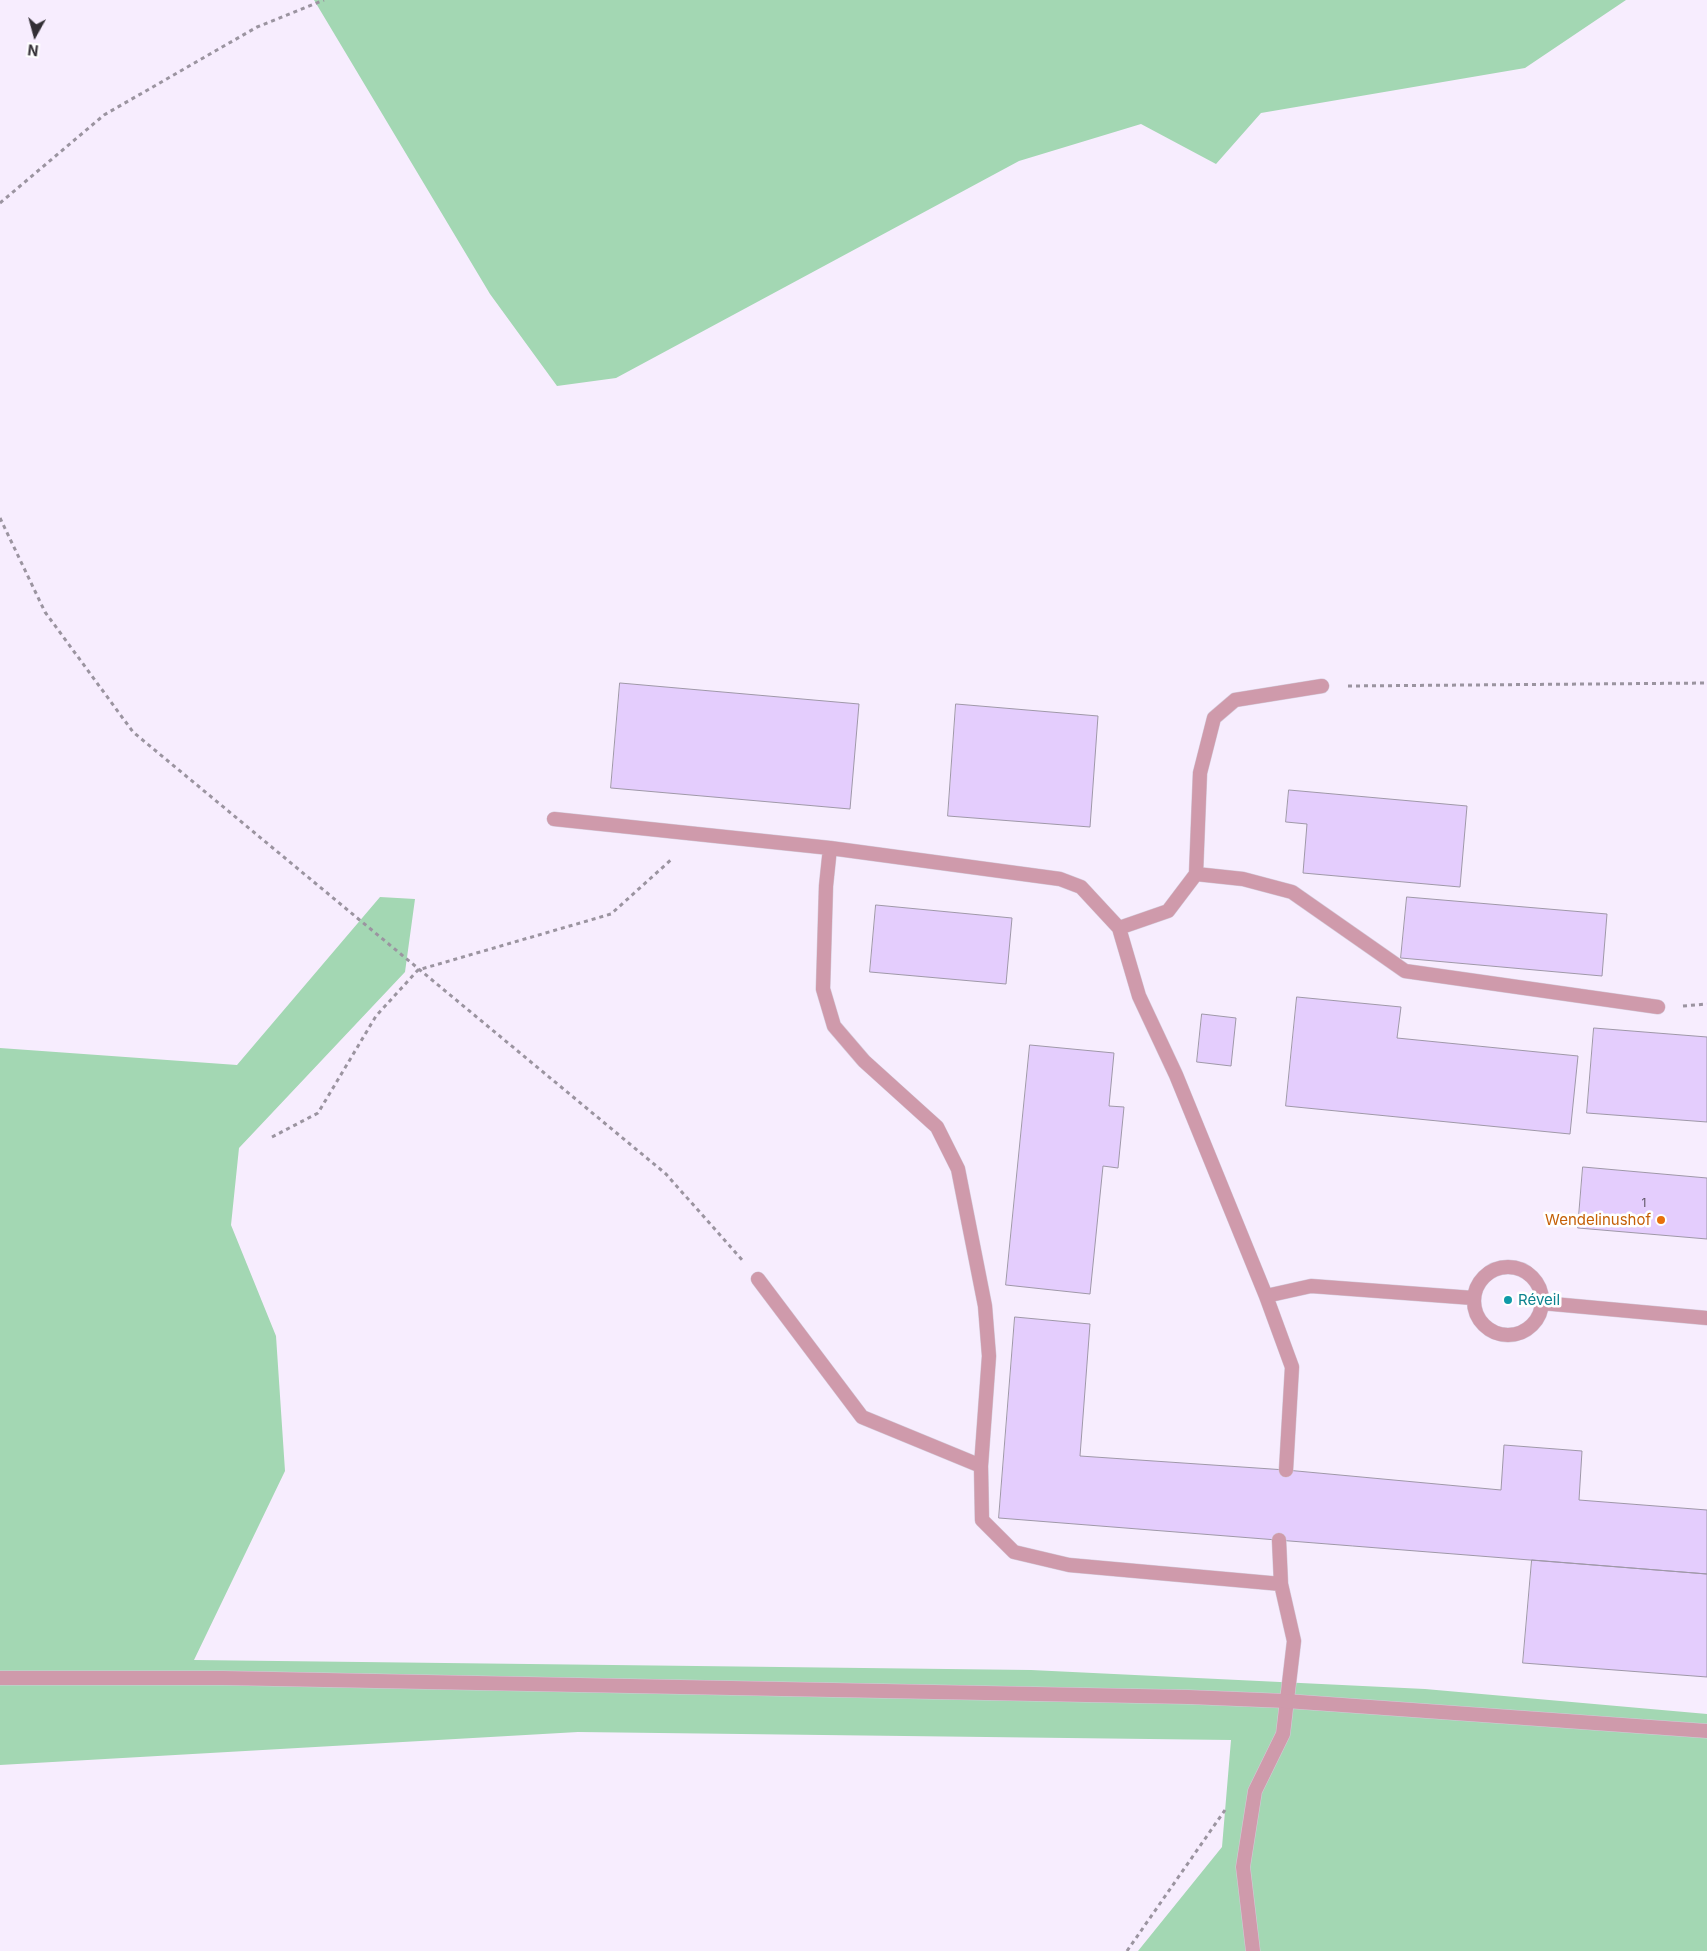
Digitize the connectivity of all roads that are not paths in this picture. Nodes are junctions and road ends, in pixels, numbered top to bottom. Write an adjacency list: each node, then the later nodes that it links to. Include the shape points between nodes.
1 (1322, 686): 4 (street, via 1234,700 1214,718 1200,773)
2 (554, 819): 3 (street)
3 (830, 848): 5 (street, via 1060,879 1081,887); 12 (street, via 823,989 834,1026 864,1061 937,1127 958,1169 985,1306 989,1356)
4 (1196, 874): 5 (street, via 1168,911); 6 (street, via 1243,879 1292,892 1405,971)
5 (1119, 928): 8 (street, via 1139,996 1176,1075)
6 (1658, 1007)
7 (758, 1279): 12 (street, via 862,1417)
8 (1266, 1296): 9 (street, via 1311,1286); 13 (street, via 1292,1367)
9 (1473, 1298): 10 (street, via 1483,1277 1504,1267 1527,1272 1541,1291); 10 (street, via 1478,1319 1485,1328 1505,1336 1516,1335 1531,1327 1540,1314)
10 (1542, 1303): 11 (street)
11 (1707, 1318)
12 (981, 1466): 15 (street, via 982,1520 1014,1552 1069,1565)
13 (1286, 1470)
14 (1279, 1540): 15 (street)
15 (1280, 1584): 17 (street, via 1294,1641)
16 (0, 1678): 17 (street, via 223,1678)
17 (1286, 1701): 18 (street); 19 (street, via 1283,1734 1255,1791 1243,1867)
18 (1707, 1731)
19 (1253, 1951)

